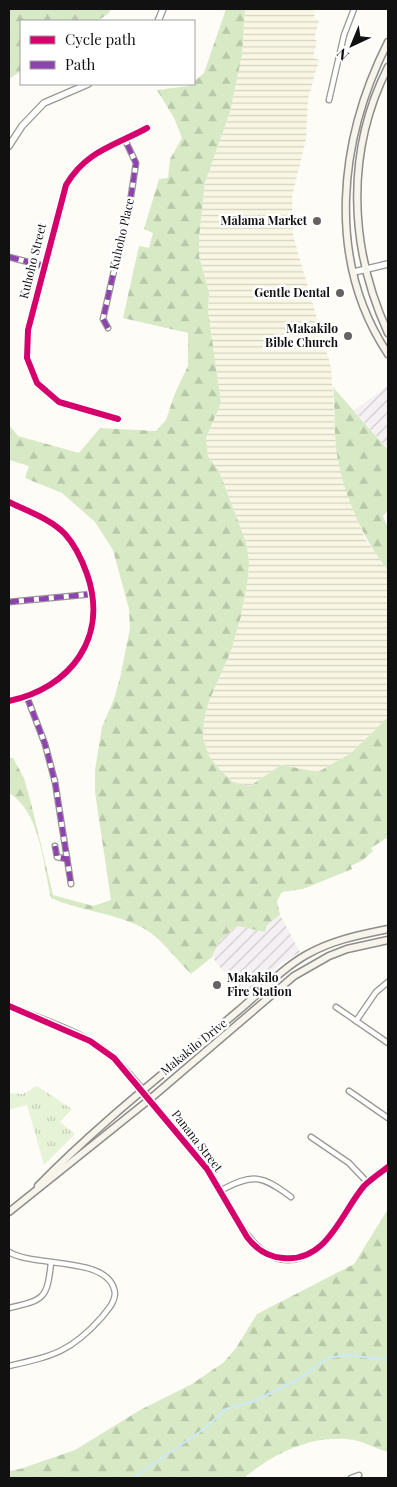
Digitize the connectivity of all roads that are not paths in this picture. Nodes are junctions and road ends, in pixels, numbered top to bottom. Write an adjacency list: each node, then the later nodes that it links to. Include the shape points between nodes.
1 (354, 9): 5 (street, via 344,35)
2 (388, 42): 13 (main road, via 362,99 347,169 347,229)
3 (388, 67): 12 (main road, via 373,102 358,170 356,205)
4 (86, 85): 8 (street, via 44,103 22,126)
5 (329, 100)
6 (147, 128): 7 (street, Kuhoho Street)
7 (125, 140): 11 (street, Kuhoho Street, via 87,158 75,170 66,185); 14 (street, Kuhoho Place, via 136,163 103,319)
8 (9, 146)
9 (9, 257): 11 (street)
10 (388, 264): 12 (street)
11 (44, 266): 17 (street, Kuhoho Street, via 28,330 27,358 37,383 59,402)
12 (365, 270): 13 (street); 15 (main road)
13 (354, 272): 16 (main road, via 366,311)
14 (108, 328)
15 (388, 333)
16 (388, 354)
17 (118, 419)
18 (9, 502): 19 (street, via 55,525 66,535 82,559)
19 (92, 594): 20 (street); 21 (street, via 95,605 92,628 84,648 54,684)
20 (9, 602)
21 (27, 696): 22 (street); 24 (street, via 55,782)
22 (9, 701)
23 (55, 846): 24 (street, via 57,857)
24 (67, 859): 25 (street)
25 (71, 884)
26 (388, 929): 31 (main road, Makakilo Drive, via 344,938 305,956 271,980)
27 (388, 940): 32 (main road, Makakilo Drive, via 347,949 311,966 278,989)
28 (388, 982): 33 (street, via 376,992)
29 (9, 1006): 35 (street, Panana Street, via 90,1041 114,1058)
30 (336, 1008): 33 (street)
31 (238, 1011): 32 (main road); 35 (main road, Makakilo Drive)
32 (245, 1019): 37 (main road, Makakilo Drive)
33 (356, 1021): 34 (street)
34 (388, 1043)
35 (142, 1090): 37 (street, Panana Street); 44 (main road, Makakilo Drive, via 54,1168)
36 (349, 1091): 38 (street)
37 (150, 1099): 42 (street, Panana Street, via 207,1169); 44 (main road, Makakilo Drive)
38 (388, 1118)
39 (311, 1137): 41 (street, via 349,1163)
40 (388, 1167): 41 (street, Panana Street)
41 (368, 1183): 42 (street, Panana Street, via 324,1243 310,1253 294,1258 270,1255 255,1246)
42 (220, 1191): 43 (street, via 242,1180 255,1178 272,1183)
43 (291, 1197)
44 (21, 1203): 45 (main road, Makakilo Drive)
45 (9, 1212)
46 (9, 1252): 47 (street, via 22,1258)
47 (51, 1263): 48 (street, via 44,1295 35,1302); 49 (street, via 80,1266 100,1274 114,1286 114,1300 86,1334 69,1348)
48 (9, 1308)
49 (9, 1366)
50 (359, 1475): 51 (street)
51 (351, 1478)

